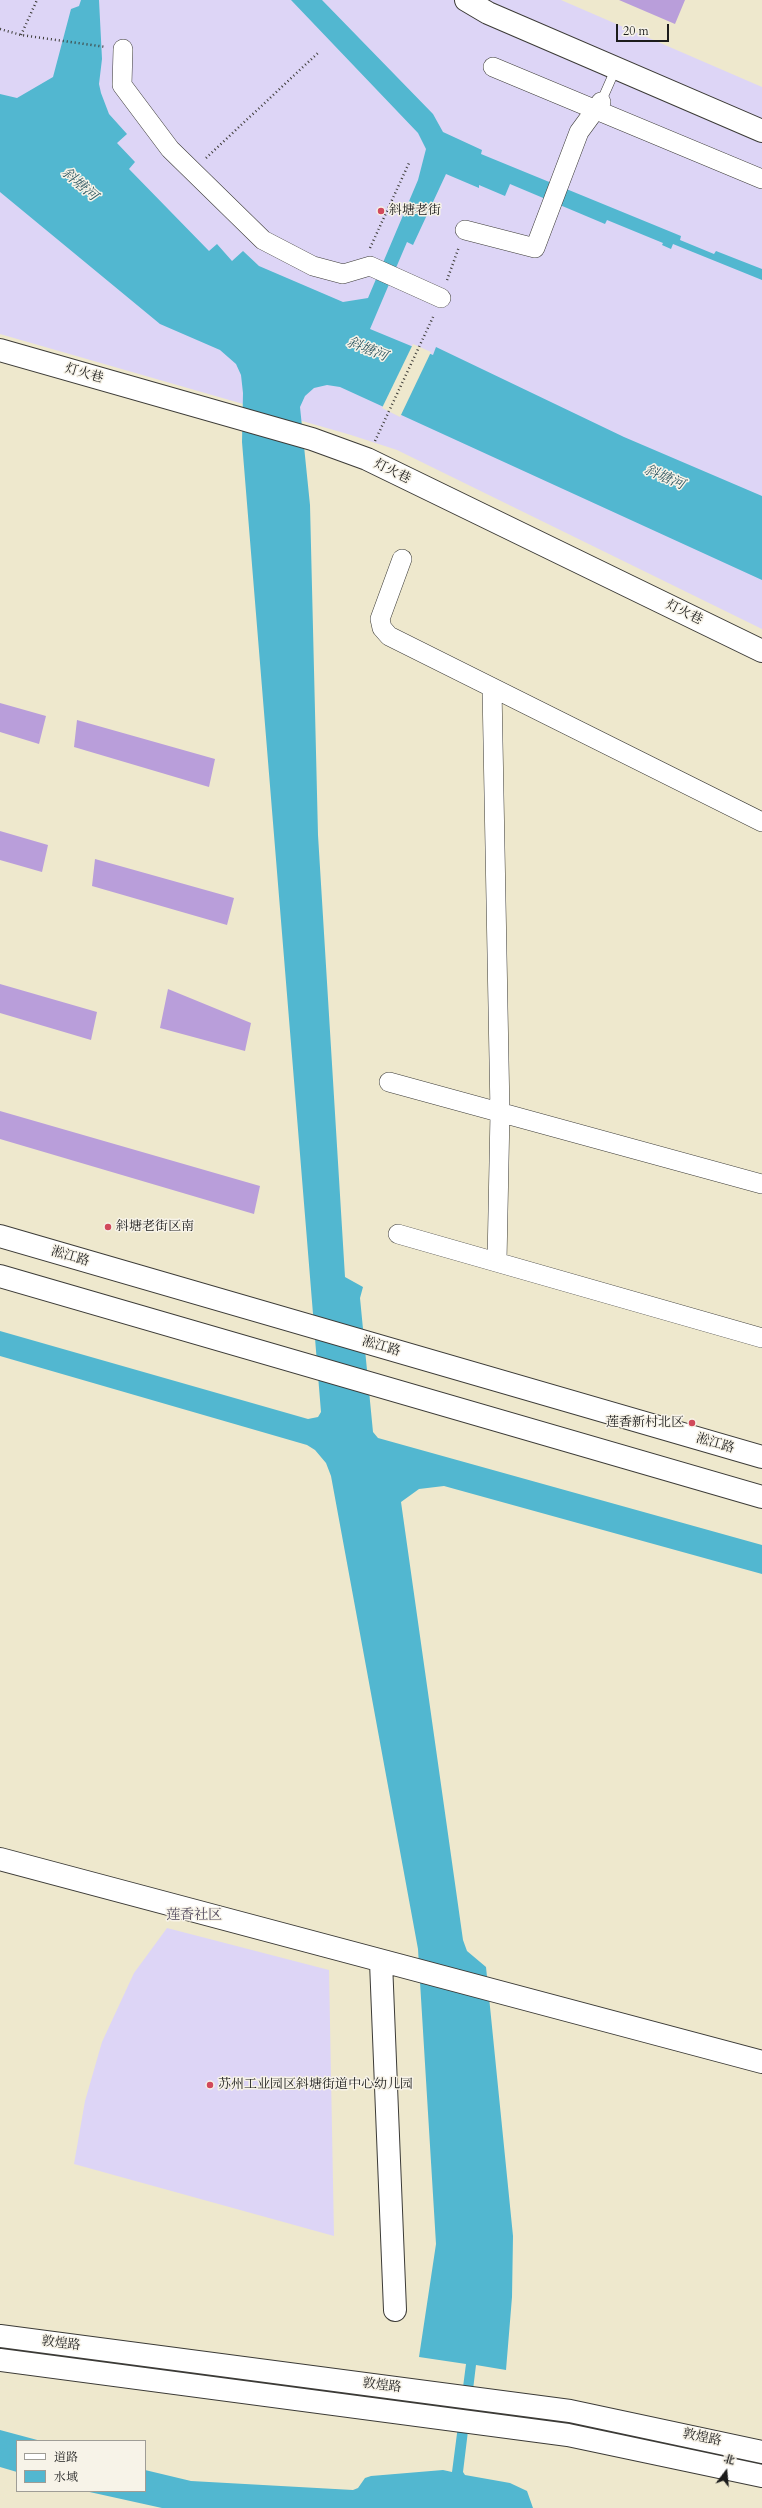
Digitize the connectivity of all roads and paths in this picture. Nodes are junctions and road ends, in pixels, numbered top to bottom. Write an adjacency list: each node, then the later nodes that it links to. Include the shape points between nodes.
1 (37, 0): 4 (path)
2 (466, 0): 8 (main road, via 488,13)
3 (0, 29): 4 (path)
4 (21, 35): 5 (path)
5 (123, 49): 12 (street, via 122,85 170,149)
6 (319, 52): 12 (path)
7 (493, 67): 9 (street)
8 (616, 68): 9 (lane); 10 (main road)
9 (599, 106): 13 (street); 14 (street, via 579,132 535,248)
10 (762, 131)
11 (409, 163): 15 (path)
12 (192, 171): 15 (street, via 263,240 313,266 343,274)
13 (762, 180)
14 (465, 230): 16 (path)
15 (361, 269): 16 (street, via 370,266)
16 (441, 298): 18 (path)
17 (0, 350): 20 (main road, 灯火巷, via 312,439 367,459)
18 (381, 429)
19 (402, 559): 21 (street, via 382,609 382,628 389,636)
20 (762, 651)
21 (492, 688): 22 (street); 24 (street)
22 (762, 822)
23 (389, 1082): 24 (street)
24 (500, 1113): 25 (street); 28 (street)
25 (762, 1184)
26 (398, 1234): 28 (street)
27 (0, 1236): 31 (main road, 淞江路)
28 (497, 1261): 30 (street)
29 (0, 1276): 32 (main road)
30 (762, 1338)
31 (762, 1458)
32 (762, 1497)
33 (0, 1859): 34 (main road)
34 (381, 1962): 35 (main road); 36 (main road)
35 (762, 2062)
36 (395, 2310)
37 (0, 2336): 39 (main road, 敦煌路, via 570,2411)
38 (0, 2360): 40 (main road, 敦煌路, via 568,2435)
39 (762, 2452)
40 (762, 2476)

